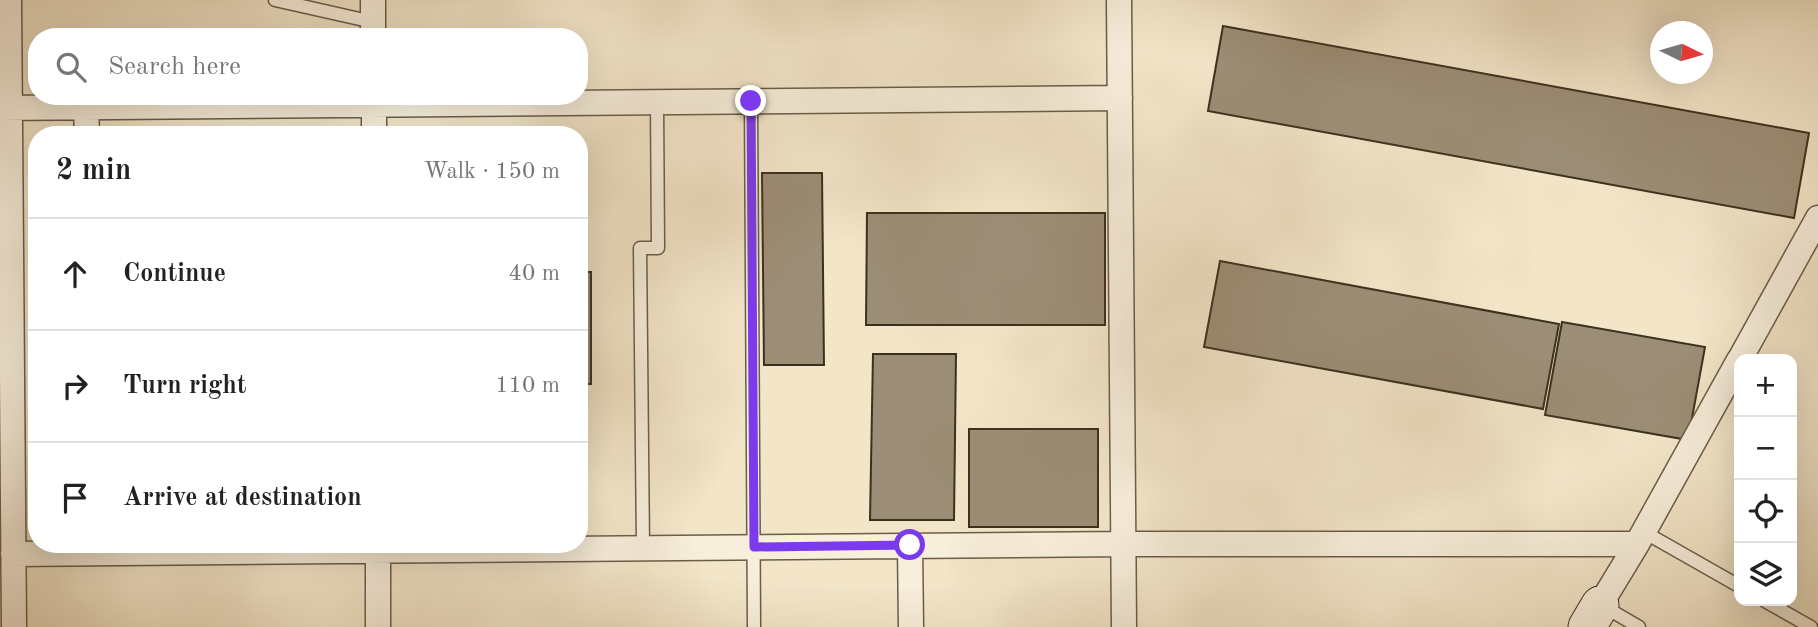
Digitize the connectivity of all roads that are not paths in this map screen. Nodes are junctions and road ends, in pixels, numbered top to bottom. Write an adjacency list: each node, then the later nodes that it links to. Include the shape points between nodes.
1 (9, 0): 12 (street)
2 (275, 0): 4 (lane)
3 (1119, 0): 5 (street)
4 (373, 20)
5 (1120, 98): 6 (street); 19 (street)
6 (751, 101): 8 (street); 21 (lane)
7 (588, 102): 8 (street)
8 (657, 102): 23 (lane, via 658,248 640,248)
9 (168, 105): 11 (street)
10 (374, 105): 14 (street)
11 (86, 107): 12 (street); 13 (street)
12 (5, 108): 26 (street)
13 (87, 126)
14 (374, 126)
15 (1818, 218): 16 (street)
16 (1743, 354)
17 (1734, 371): 18 (street)
18 (1641, 538): 19 (street); 27 (lane); 29 (street)
19 (1124, 544): 20 (street); 34 (street)
20 (910, 545): 21 (street); 33 (street)
21 (754, 547): 23 (street); 32 (lane)
22 (588, 548): 23 (street)
23 (643, 548)
24 (28, 553): 26 (street)
25 (378, 553): 31 (street)
26 (13, 554): 30 (street)
27 (1734, 584)
28 (1774, 606): 36 (lane)
29 (1593, 616): 35 (lane)
30 (14, 627)
31 (378, 627)
32 (754, 627)
33 (911, 627)
34 (1124, 627)
35 (1639, 627)
36 (1811, 627)

